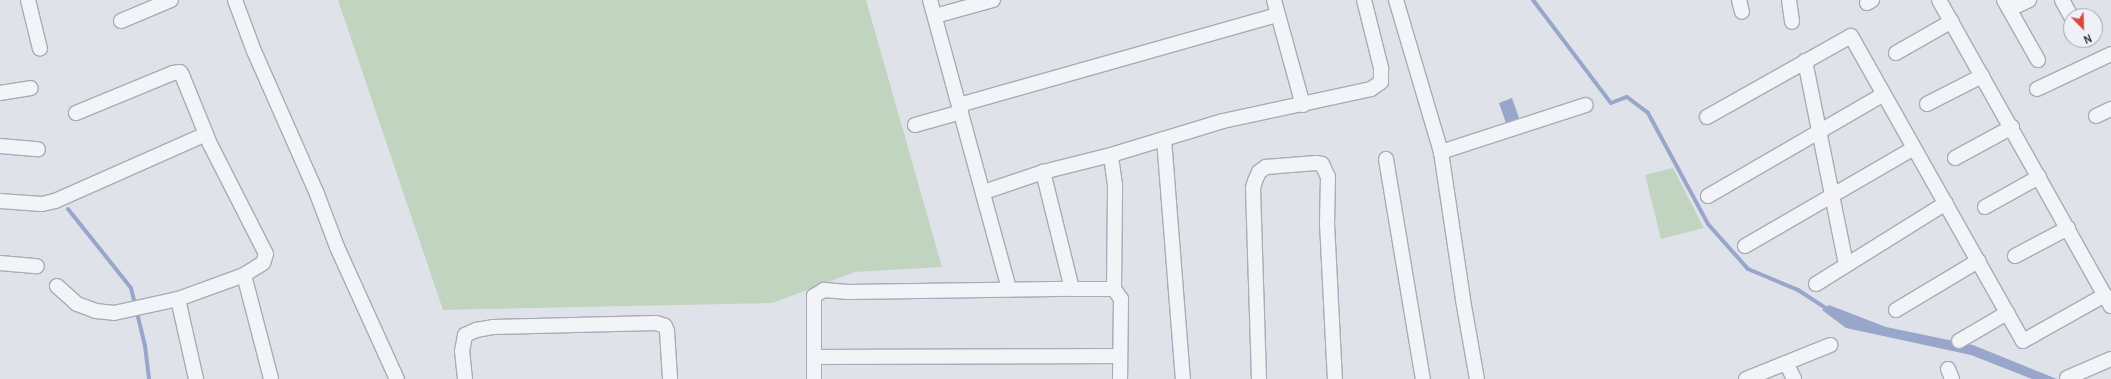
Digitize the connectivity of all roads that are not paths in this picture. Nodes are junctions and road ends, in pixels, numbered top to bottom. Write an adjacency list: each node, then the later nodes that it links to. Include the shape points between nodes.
1 (28, 0): 18 (street)
2 (171, 0): 15 (street)
3 (235, 0): 82 (street, via 340,254)
4 (930, 0): 14 (street)
5 (993, 0): 14 (street)
6 (1274, 0): 13 (street)
7 (1364, 0): 29 (street, via 1381,68 1381,82 1371,90)
8 (1396, 0): 44 (street)
9 (1789, 0): 16 (street)
10 (1940, 0): 17 (street)
11 (2029, 0): 12 (street)
12 (2007, 5): 21 (street)
13 (1278, 15): 29 (street); 31 (street)
14 (935, 16): 31 (street)
15 (121, 20)
16 (1792, 22)
17 (1952, 22): 19 (street); 23 (street)
18 (40, 49)
19 (1896, 53)
20 (2111, 54): 25 (street)
21 (2038, 60)
22 (1806, 61): 27 (street, via 1851,36); 35 (street); 38 (street)
23 (1982, 76): 28 (street); 37 (street)
24 (31, 88): 26 (street)
25 (2037, 90)
26 (0, 93)
27 (1884, 94): 38 (street); 42 (street)
28 (1927, 104)
29 (1302, 105): 40 (street, via 1223,122)
30 (1586, 105): 44 (street)
31 (960, 109): 36 (street); 50 (street)
32 (2111, 109): 34 (street)
33 (76, 113): 39 (street, via 180,72)
34 (2096, 116)
35 (1707, 117)
36 (914, 125)
37 (2012, 127): 46 (street); 49 (street)
38 (1819, 133): 51 (street); 52 (street)
39 (206, 134): 53 (street, via 55,201 42,204); 63 (street, via 266,254 263,263)
40 (1164, 139): 45 (street); 87 (street)
41 (0, 146): 43 (street)
42 (1914, 148): 51 (street); 54 (street)
43 (38, 149)
44 (1441, 152): 91 (street)
45 (1111, 155): 48 (street); 68 (street, via 1115,185)
46 (1955, 158)
47 (1386, 159): 90 (street)
48 (1043, 172): 50 (street); 67 (street)
49 (2039, 177): 55 (street); 56 (street)
50 (984, 192): 66 (street)
51 (1831, 195): 57 (street); 61 (street)
52 (1708, 196)
53 (0, 201)
54 (1946, 203): 59 (street); 61 (street)
55 (1985, 207)
56 (2068, 228): 58 (street); 70 (street)
57 (1746, 246)
58 (2015, 256)
59 (1978, 261): 71 (street); 72 (street)
60 (0, 263): 62 (street)
61 (1846, 265): 64 (street)
62 (37, 266)
63 (244, 275): 69 (street); 81 (street)
64 (1816, 284)
65 (57, 286): 69 (street, via 77,304 96,311 114,313)
66 (1009, 289): 67 (street); 76 (street, via 848,292 824,290 814,296)
67 (1072, 289): 68 (street)
68 (1114, 289): 75 (street, via 1121,299)
69 (178, 299): 80 (street)
70 (2108, 300): 72 (street, via 2023,341)
71 (1896, 310)
72 (2007, 313): 73 (street)
73 (1959, 341)
74 (1830, 345): 78 (street)
75 (1119, 356): 76 (street); 86 (street)
76 (814, 357): 85 (street)
77 (2111, 359): 79 (street)
78 (1786, 363): 92 (street); 93 (street)
79 (2067, 378)
80 (196, 379)
81 (271, 379)
82 (397, 379)
83 (465, 379): 84 (street, via 462,351 465,335 476,330 493,327 656,323 665,326 667,331)
84 (670, 379)
85 (814, 379)
86 (1120, 379)
87 (1183, 379)
88 (1259, 379): 89 (street, via 1253,188 1259,172 1266,167 1316,163 1322,164 1328,177 1327,223)
89 (1335, 379)
90 (1423, 379)
91 (1477, 379)
92 (1746, 379)
93 (1794, 379)

